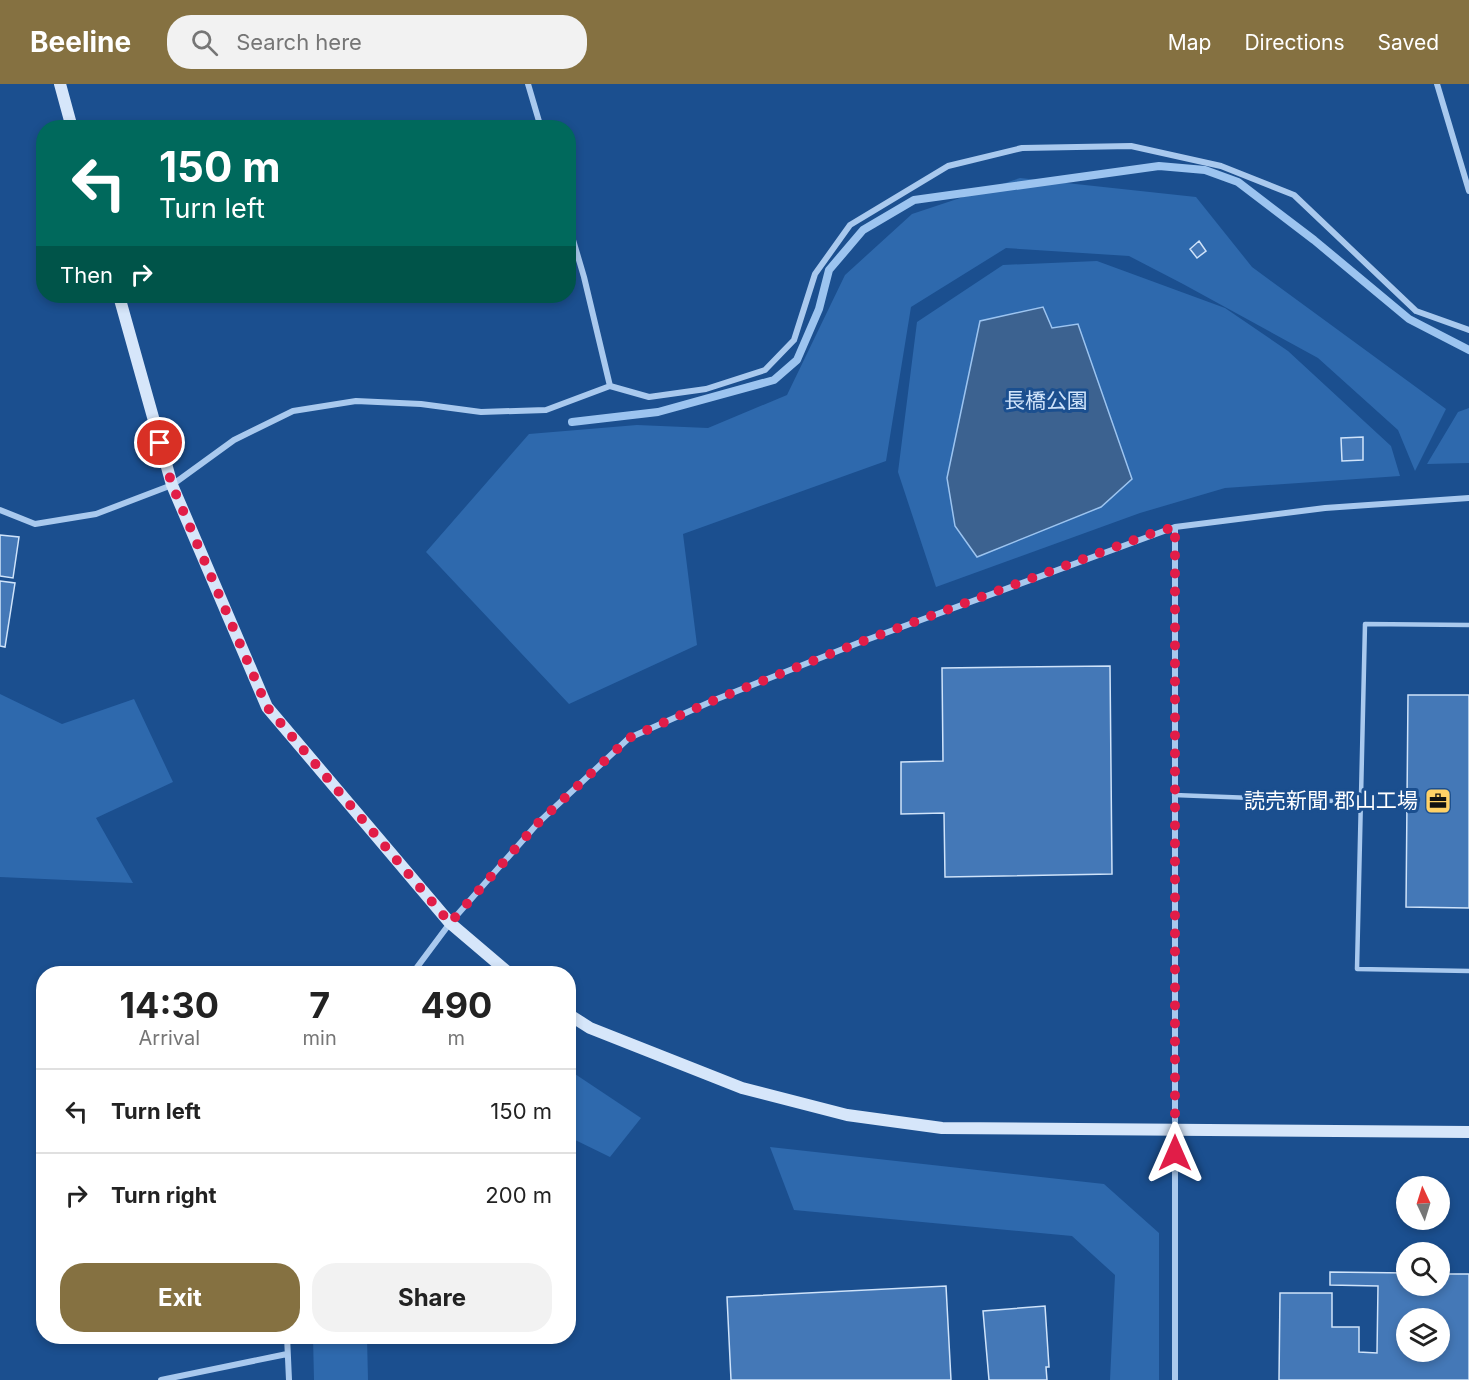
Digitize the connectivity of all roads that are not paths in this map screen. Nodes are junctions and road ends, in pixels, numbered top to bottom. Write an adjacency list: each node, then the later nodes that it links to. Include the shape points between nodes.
1 (60, 84): 4 (street)
2 (528, 84): 5 (street)
3 (1437, 84): 6 (street)
4 (70, 120)
5 (539, 120)
6 (1469, 191)
7 (576, 250): 10 (street)
8 (121, 303): 11 (street)
9 (1469, 330): 10 (street, via 1416,310 1294,195 1273,186 1221,166 1131,146 1022,148 948,166 850,225 815,274 794,340 765,370 706,389 649,397)
10 (610, 386): 11 (street, via 546,411 481,412 356,401 293,411 234,440)
11 (172, 485): 13 (street, via 96,514 34,524); 18 (street, via 267,707)
12 (1469, 498): 14 (street, via 1325,508)
13 (0, 510)
14 (1175, 527): 16 (street); 18 (street, via 858,643 629,738 538,823)
15 (1469, 625): 17 (lane, via 1365,624)
16 (1174, 795): 17 (lane); 23 (street)
17 (1361, 802): 21 (lane, via 1357,969)
18 (450, 923): 19 (street); 20 (street)
19 (418, 966)
20 (501, 966)
21 (1469, 971)
22 (576, 1019): 23 (street, via 742,1088 847,1115 942,1128)
23 (1175, 1130): 24 (street); 29 (street)
24 (1469, 1132)
25 (287, 1344): 26 (street)
26 (287, 1354): 27 (street); 28 (street)
27 (161, 1380)
28 (289, 1380)
29 (1175, 1380)

